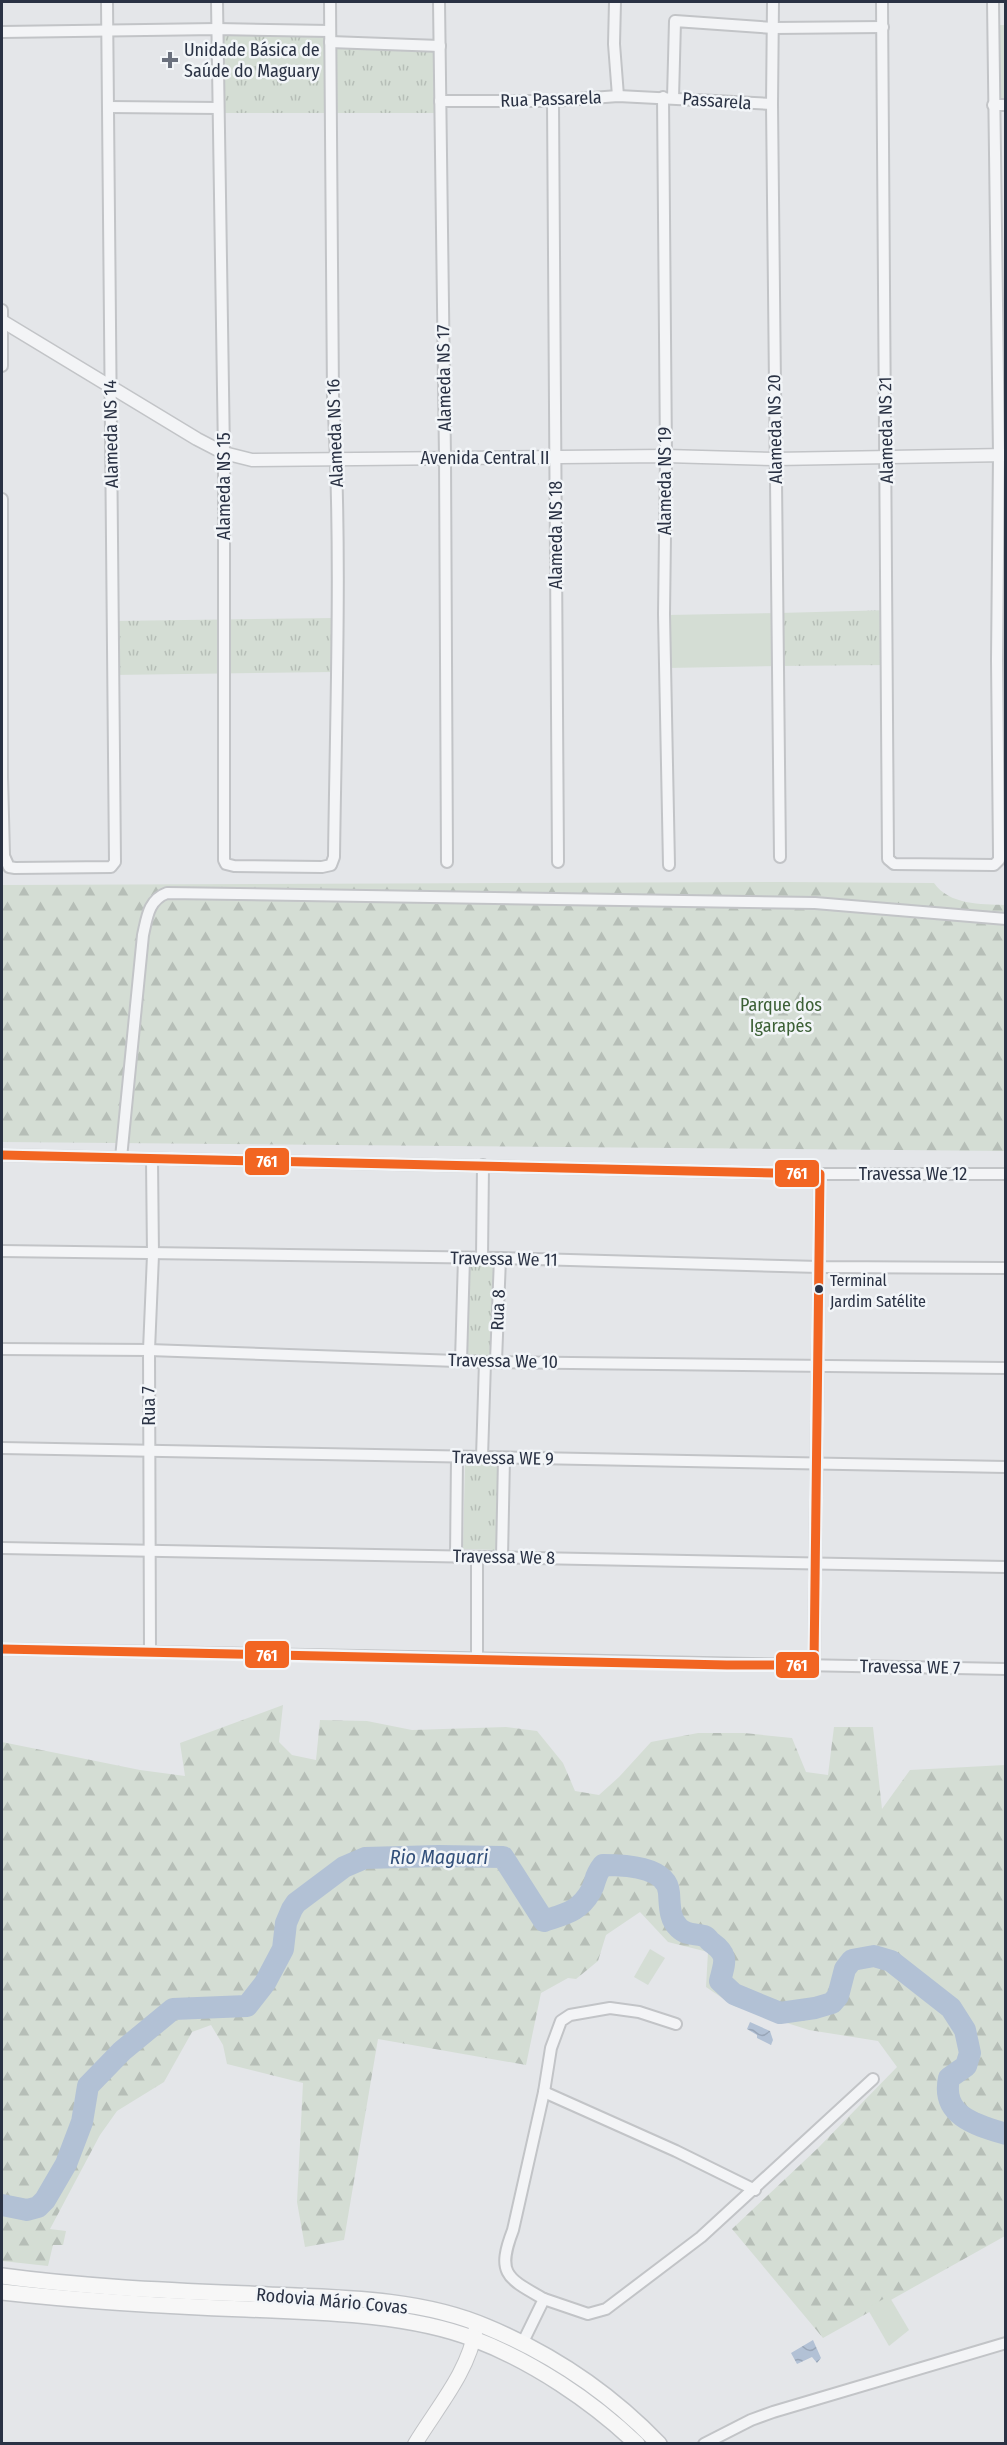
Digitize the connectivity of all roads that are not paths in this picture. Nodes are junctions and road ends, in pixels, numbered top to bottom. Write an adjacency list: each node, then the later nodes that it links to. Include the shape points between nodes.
1 (107, 2): 14 (street, Alameda NS 14)
2 (217, 2): 13 (street, Alameda NS 15)
3 (330, 2): 16 (street, Alameda NS 16)
4 (439, 2): 17 (street, Alameda NS 17)
5 (615, 2): 18 (street)
6 (773, 2): 12 (street, Alameda NS 20)
7 (882, 2): 11 (street, Alameda NS 21)
8 (993, 2): 9 (street)
9 (993, 26): 10 (street); 23 (street)
10 (1005, 26)
11 (883, 27): 12 (street); 36 (street, Alameda NS 21)
12 (774, 28): 19 (street, Alameda NS 19, via 675,21); 22 (street, Alameda NS 20)
13 (217, 29): 14 (street); 16 (street); 26 (street, Alameda NS 15)
14 (107, 30): 15 (street); 25 (street, Alameda NS 14)
15 (2, 32)
16 (330, 37): 17 (street); 37 (street, Alameda NS 16)
17 (440, 46): 20 (street, Alameda NS 17)
18 (618, 96): 19 (street, Rua Passarela); 21 (street, Rua Passarela)
19 (668, 98): 22 (street, Passarela); 33 (street, Alameda NS 19)
20 (440, 101): 21 (street, Rua Passarela); 34 (street, Alameda NS 17)
21 (553, 101): 35 (street, Alameda NS 18)
22 (772, 104): 38 (street, Alameda NS 20)
23 (993, 105): 24 (street); 32 (street)
24 (1005, 105)
25 (109, 107): 26 (street); 30 (street, Alameda NS 14)
26 (218, 108): 31 (street, Alameda NS 15)
27 (2, 310): 28 (street)
28 (2, 322): 29 (street); 30 (street, Avenida Central II)
29 (2, 366)
30 (110, 386): 31 (street, Avenida Central II); 41 (street, Alameda NS 14, via 115,862 113,866 11,868 4,856)
31 (224, 453): 37 (street, Avenida Central II, via 252,460); 45 (street, Alameda NS 15, via 224,860 234,866)
32 (1002, 455): 36 (street, Avenida Central II); 36 (street, Alameda NS 21, via 997,660 999,860 992,866 973,867 894,864 888,859)
33 (666, 456): 35 (street, Avenida Central II); 38 (street, Avenida Central II); 46 (street, Alameda NS 19, via 664,614)
34 (446, 457): 35 (street, Avenida Central II); 37 (street, Avenida Central II); 43 (street, Alameda NS 17)
35 (556, 458): 44 (street, Alameda NS 18)
36 (887, 458): 38 (street, Avenida Central II)
37 (337, 459): 45 (street, Alameda NS 16)
38 (775, 459): 42 (street, Alameda NS 20)
39 (2, 499): 40 (street)
40 (2, 718): 41 (street)
41 (2, 822)
42 (780, 857)
43 (447, 862)
44 (558, 862)
45 (331, 865)
46 (669, 865)
47 (1005, 919): 49 (street, via 815,903 166,893 151,906 143,935)
48 (2, 1155): 49 (street)
49 (121, 1158): 50 (street)
50 (152, 1160): 51 (street); 55 (street, Rua 7)
51 (483, 1165): 52 (street); 57 (street)
52 (820, 1174): 53 (street, Travessa We 12); 59 (street)
53 (1005, 1174)
54 (2, 1251): 55 (street, Travessa We 11)
55 (153, 1255): 56 (street, Travessa We 11); 62 (street, Rua 7)
56 (464, 1258): 57 (street, Travessa We 11); 63 (street, Rua 8)
57 (482, 1258): 58 (street, Travessa We 11)
58 (500, 1258): 59 (street, Travessa We 11); 64 (street, Rua 8)
59 (819, 1267): 60 (street, Travessa We 11); 65 (street)
60 (1005, 1268)
61 (2, 1349): 62 (street, Travessa We 10)
62 (149, 1350): 63 (street, Travessa We 10); 68 (street, Rua 7)
63 (461, 1361): 64 (street, Travessa We 10)
64 (491, 1362): 65 (street, Travessa We 10); 70 (street, Rua 8)
65 (817, 1366): 66 (street, Travessa We 10); 72 (street)
66 (1005, 1368)
67 (2, 1448): 68 (street, Travessa WE 9)
68 (149, 1450): 69 (street, Travessa WE 9); 75 (street, Rua 7)
69 (457, 1457): 70 (street, Travessa WE 9); 76 (street)
70 (482, 1457): 71 (street, Travessa WE 9)
71 (504, 1458): 72 (street, Travessa WE 9); 78 (street)
72 (816, 1464): 73 (street, Travessa WE 9); 79 (street)
73 (1005, 1467)
74 (2, 1548): 75 (street, Travessa We 8)
75 (148, 1553): 76 (street, Travessa We 8); 82 (street, Rua 7)
76 (456, 1557): 77 (street, Travessa We 8)
77 (477, 1557): 78 (street, Travessa We 8); 83 (street)
78 (502, 1557): 79 (street, Travessa We 8)
79 (816, 1563): 80 (street, Travessa We 8); 84 (street)
80 (1005, 1567)
81 (2, 1649): 82 (street)
82 (150, 1652): 83 (street)
83 (477, 1659): 84 (street)
84 (814, 1665): 85 (street, Travessa WE 7)
85 (1005, 1670)
86 (676, 2024): 88 (street, via 610,2008 570,2015 558,2026)
87 (873, 2079): 89 (street)
88 (544, 2092): 89 (street); 92 (street, via 504,2264 513,2280)
89 (755, 2190): 92 (street, via 701,2237 606,2309 588,2314)
90 (2, 2276): 93 (main road, Rodovia Mário Covas, via 101,2286 364,2300 443,2313)
91 (2, 2292): 94 (main road, Rodovia Mário Covas, via 131,2304 369,2317)
92 (544, 2299): 96 (street)
93 (477, 2323): 94 (main road); 96 (main road, Rodovia Mário Covas)
94 (474, 2339): 97 (main road, Rodovia Mário Covas, via 573,2392); 98 (main road, via 462,2371)
95 (1005, 2343): 100 (street, via 773,2412)
96 (522, 2344): 99 (main road, Rodovia Mário Covas, via 614,2400)
97 (636, 2443)
98 (415, 2444)
99 (658, 2444)
100 (704, 2444)

